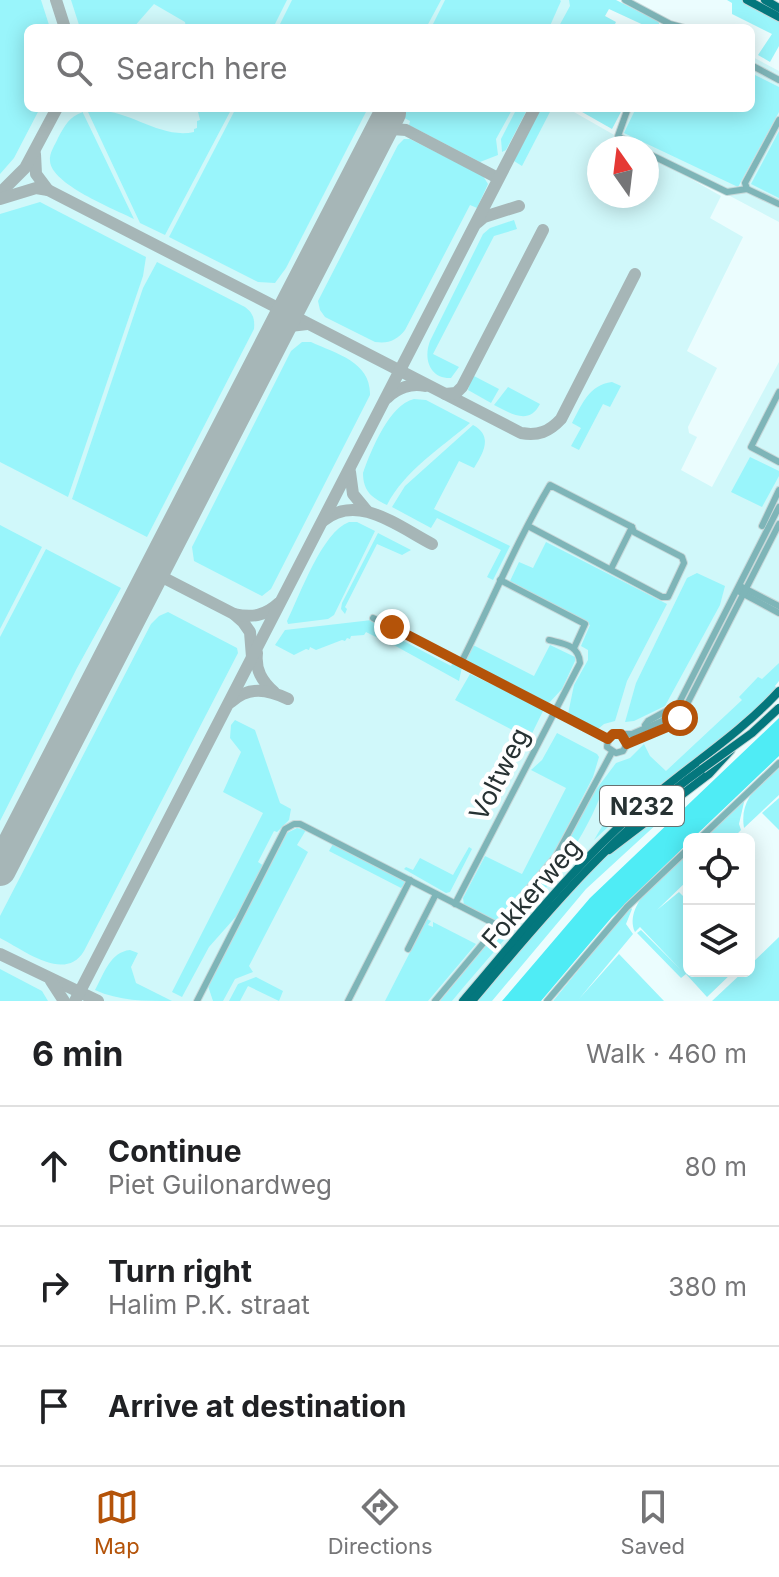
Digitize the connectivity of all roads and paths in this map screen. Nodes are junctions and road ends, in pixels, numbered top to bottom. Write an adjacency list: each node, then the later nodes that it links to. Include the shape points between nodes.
1 (625, 0): 6 (street)
2 (747, 0): 5 (main road)
3 (765, 0): 4 (main road)
4 (779, 8)
5 (779, 17)
6 (666, 24)
7 (755, 67): 8 (street)
8 (779, 80)
9 (627, 112): 11 (street)
10 (779, 120): 13 (street, via 745,183)
11 (618, 136)
12 (659, 159): 13 (street, via 727,192)
13 (747, 189): 14 (street)
14 (779, 204)
15 (779, 392): 16 (street, via 751,447)
16 (779, 462)
17 (779, 490): 21 (street)
18 (779, 507): 23 (street)
19 (779, 524): 23 (street)
20 (528, 526): 22 (street, via 550,485); 24 (street); 25 (street)
21 (762, 526)
22 (632, 527): 24 (street); 24 (street, via 684,560 668,597)
23 (755, 562): 26 (street); 26 (street)
24 (611, 569)
25 (500, 580): 31 (street, via 585,624); 32 (street)
26 (744, 591): 27 (street); 28 (street); 34 (street); 40 (street, via 678,721)
27 (779, 606)
28 (779, 613)
29 (373, 618): 32 (street)
30 (549, 640): 31 (street)
31 (574, 648): 36 (street, Voltweg, via 580,663)
32 (461, 663): 36 (street)
33 (779, 691): 54 (main road, Fokkerweg / N232, via 607,837)
34 (679, 704): 37 (street); 37 (street, via 667,718)
35 (779, 705): 44 (main road, Fokkerweg / N232, bridge, via 752,733 657,803); 44 (main road, N232, via 709,774)
36 (554, 711): 39 (street); 48 (street, Voltweg)
37 (643, 728): 38 (street)
38 (624, 736): 39 (street, via 617,733); 40 (street)
39 (608, 739): 41 (street)
40 (627, 744): 41 (street, via 623,751)
41 (612, 752): 49 (street, via 556,856)
42 (779, 763): 43 (street)
43 (705, 833)
44 (601, 854): 55 (main road, Fokkerweg / N232)
45 (683, 854): 56 (street, via 621,913)
46 (410, 880): 47 (street); 51 (street, via 300,824 285,829); 52 (street)
47 (436, 894): 48 (street); 50 (street)
48 (455, 904): 49 (street)
49 (499, 926): 53 (street)
50 (408, 949)
51 (197, 1001)
52 (348, 1001)
53 (435, 1001)
54 (463, 1001)
55 (472, 1001)
56 (547, 1001)

